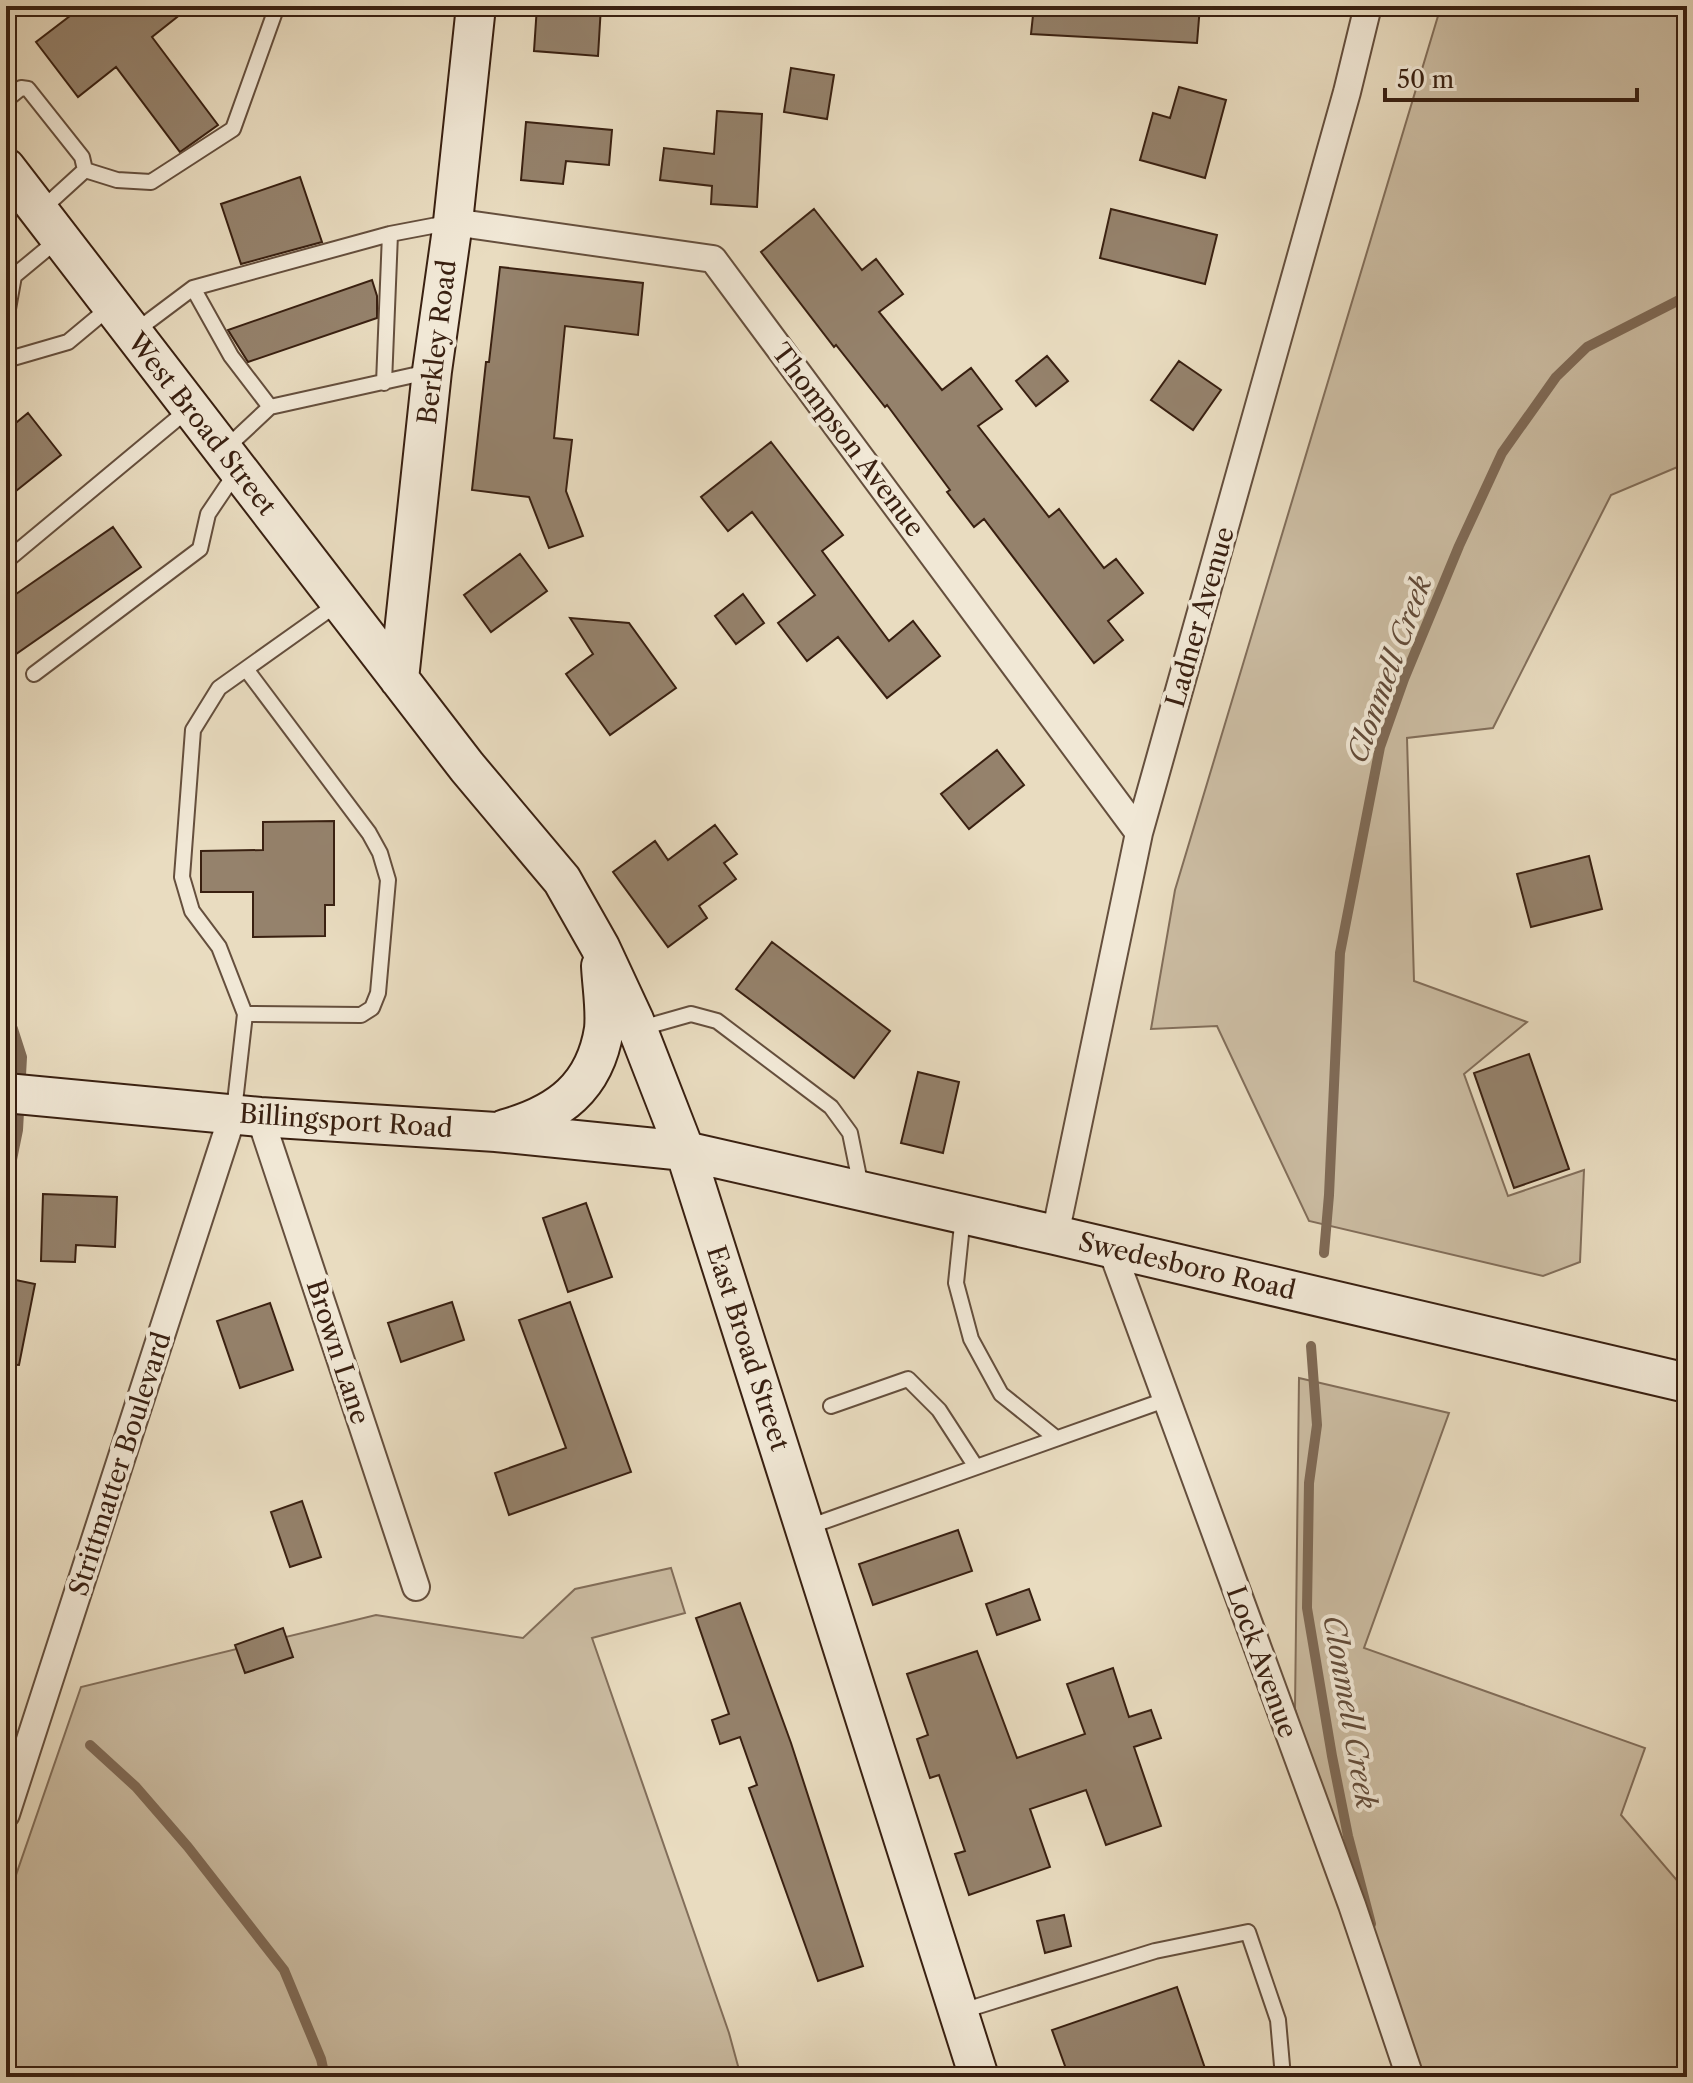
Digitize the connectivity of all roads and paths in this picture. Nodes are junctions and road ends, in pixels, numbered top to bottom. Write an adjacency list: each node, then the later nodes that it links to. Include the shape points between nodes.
1 (280, 6): 6 (lane, via 233,129 151,182 117,180)
2 (476, 6): 7 (main road, Berkley Road)
3 (1368, 6): 24 (street, Ladner Avenue)
4 (6, 100): 6 (lane, via 21,88 28,89 82,157)
5 (6, 168): 8 (main road, West Broad Street)
6 (85, 170): 8 (lane)
7 (453, 222): 9 (lane); 14 (main road, Berkley Road); 24 (street, Thompson Avenue, via 713,259)
8 (50, 224): 11 (lane, via 14,276); 12 (main road, West Broad Street)
9 (390, 234): 10 (lane); 15 (lane)
10 (193, 288): 12 (lane); 16 (lane, via 231,356)
11 (6, 320)
12 (122, 320): 13 (lane); 17 (main road, West Broad Street)
13 (6, 360)
14 (432, 371): 15 (lane); 23 (main road, Berkley Road)
15 (384, 383): 16 (lane)
16 (270, 407): 18 (lane)
17 (190, 408): 18 (main road, West Broad Street); 19 (lane)
18 (231, 460): 20 (main road, West Broad Street); 22 (lane, via 200,549)
19 (6, 561)
20 (340, 602): 21 (lane); 23 (main road, West Broad Street)
21 (246, 669): 26 (lane, via 219,688 193,730 182,877 192,911 219,947); 26 (lane, via 369,833 388,880 378,993 372,1008 361,1015)
22 (34, 674)
23 (399, 679): 25 (main road, East Broad Street, via 562,880)
24 (1139, 833): 34 (street, Ladner Avenue)
25 (600, 947): 27 (main road, East Broad Street); 30 (main road, via 604,1029 588,1079 560,1107)
26 (245, 1014): 29 (lane)
27 (638, 1029): 31 (main road, East Broad Street); 32 (lane, via 691,1014 717,1021 831,1107 850,1133)
28 (24, 1094): 29 (main road, Billingsport Road)
29 (247, 1115): 30 (main road, Billingsport Road); 42 (street, Brown Lane); 43 (street, Strittmatter Boulevard)
30 (496, 1132): 31 (main road, Billingsport Road)
31 (685, 1151): 32 (main road, Swedesboro Road); 41 (main road, East Broad Street)
32 (862, 1191): 33 (main road, Swedesboro Road)
33 (963, 1214): 34 (main road, Swedesboro Road); 39 (lane, via 956,1283 971,1339 1001,1394)
34 (1055, 1235): 35 (main road, Swedesboro Road)
35 (1111, 1248): 36 (main road, Swedesboro Road); 37 (street, Lock Avenue)
36 (1687, 1383)
37 (1165, 1400): 39 (lane); 47 (street, Lock Avenue)
38 (831, 1406): 40 (lane, via 908,1379 939,1410)
39 (1056, 1438): 40 (lane)
40 (976, 1467): 41 (lane)
41 (804, 1528): 44 (main road, East Broad Street)
42 (416, 1587)
43 (6, 1814)
44 (958, 2012): 45 (main road, East Broad Street); 46 (lane, via 1155,1951 1248,1932 1278,2020)
45 (979, 2077)
46 (1283, 2077)
47 (1410, 2077)

